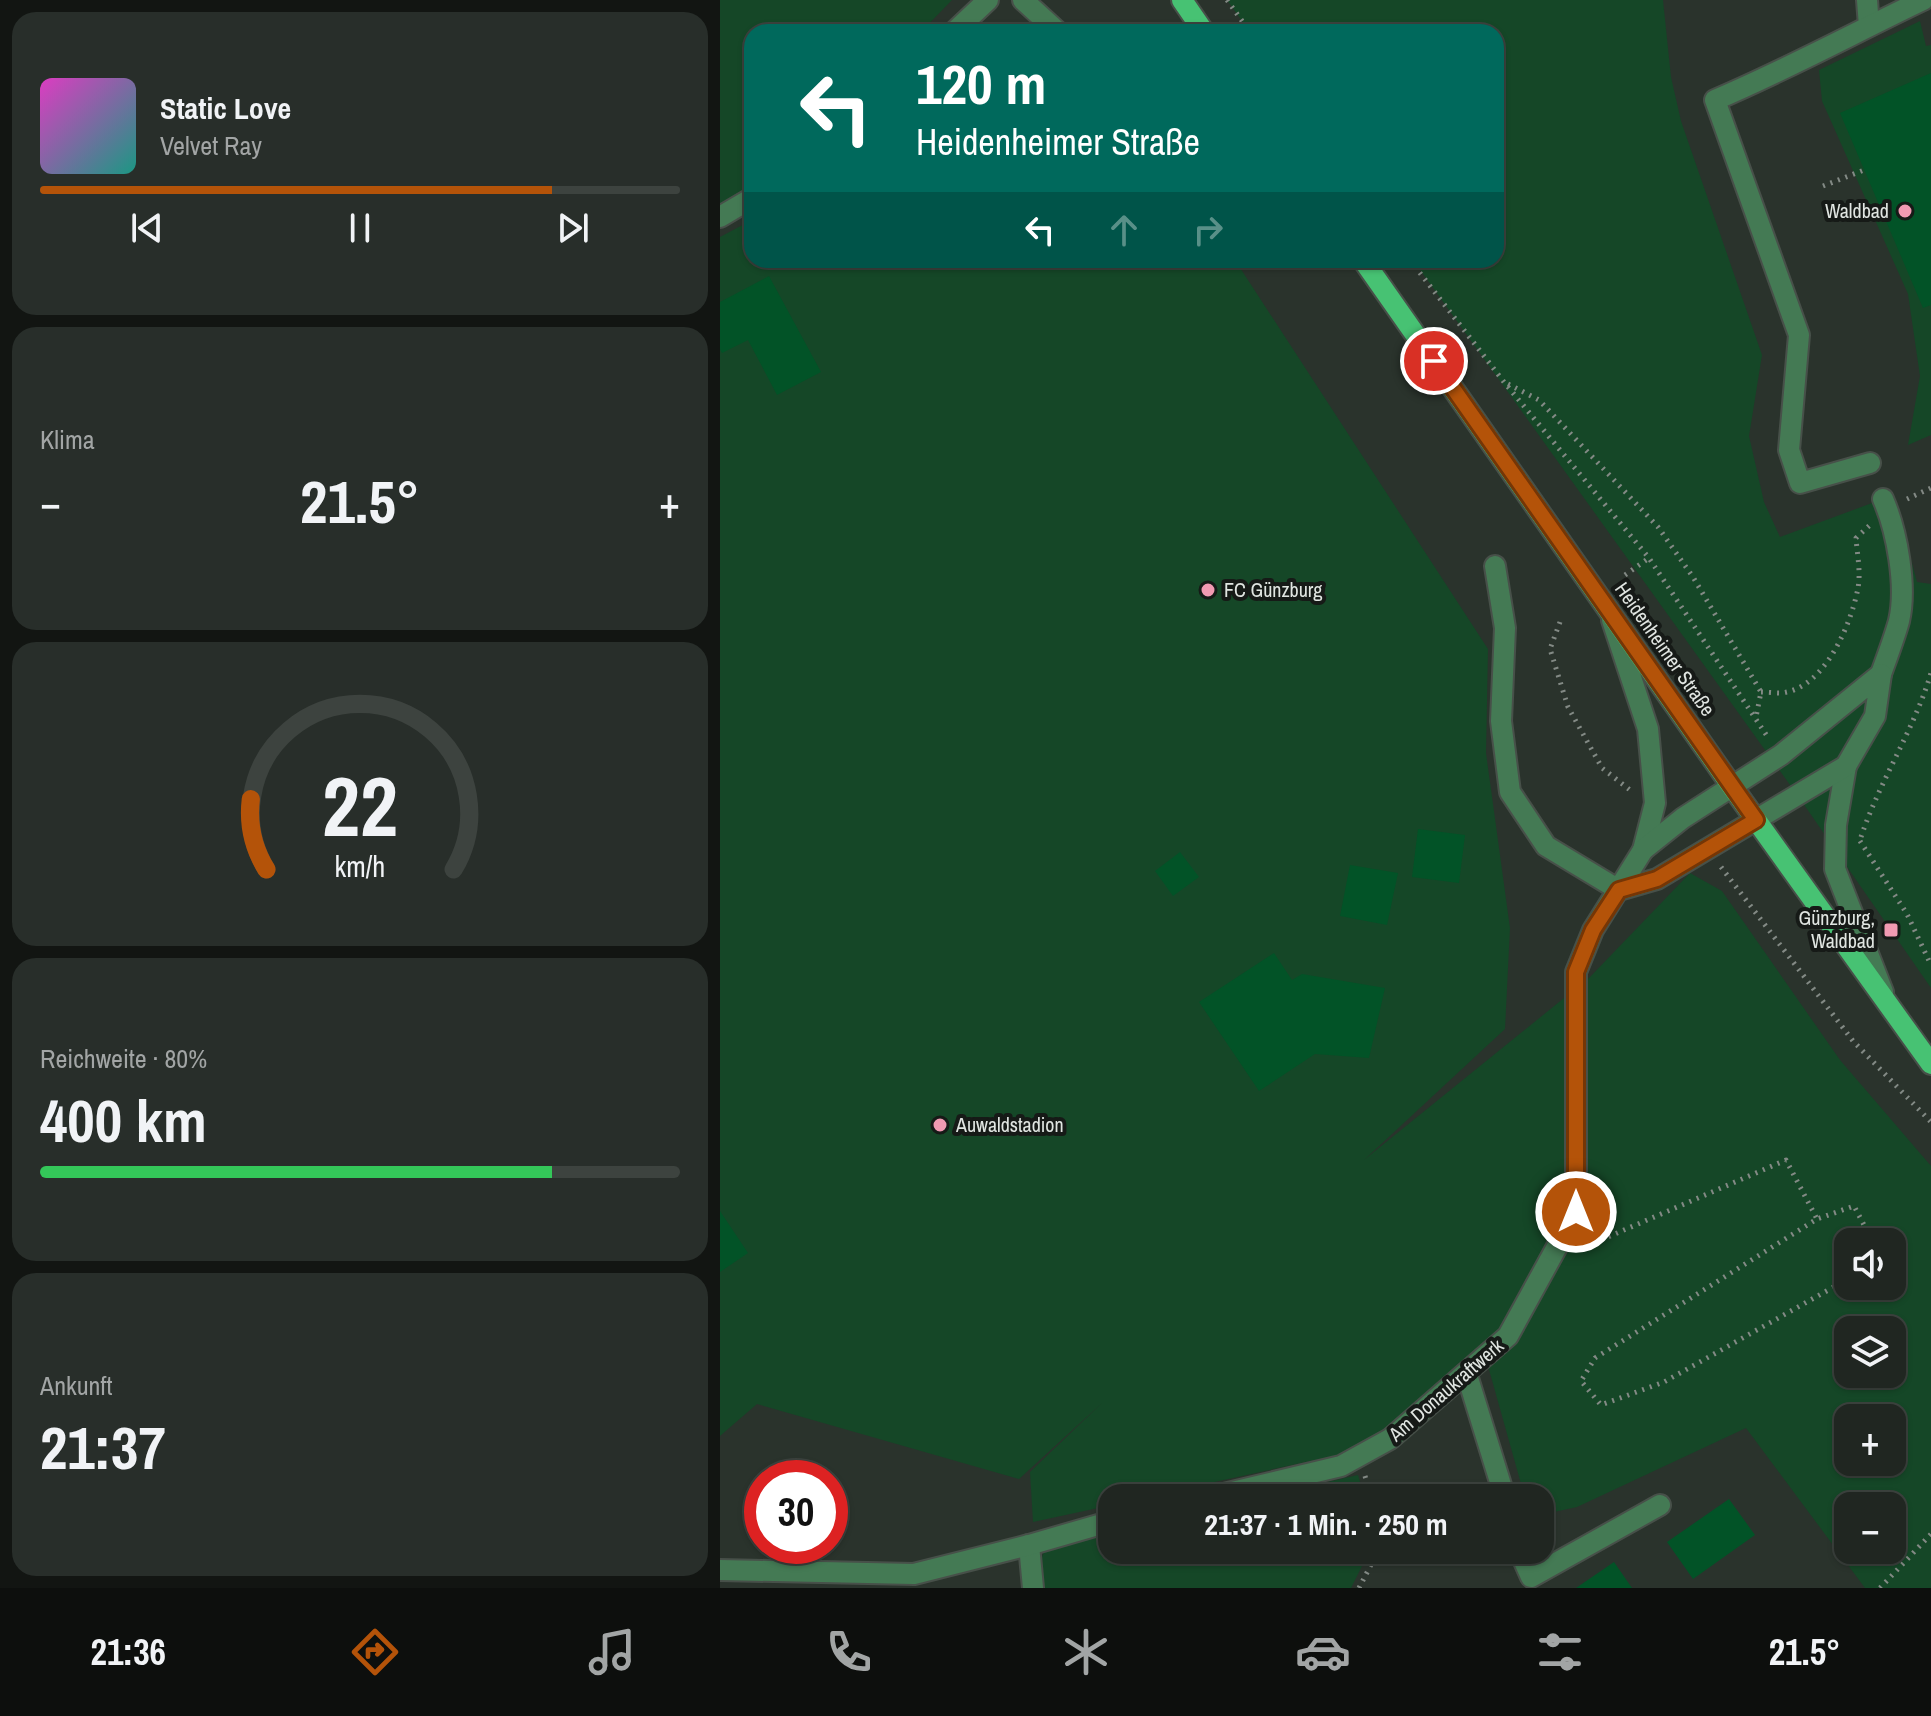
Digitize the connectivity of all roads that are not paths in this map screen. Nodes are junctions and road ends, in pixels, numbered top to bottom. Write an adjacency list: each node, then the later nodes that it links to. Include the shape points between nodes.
1 (988, 0): 6 (street)
2 (1023, 0): 7 (street)
3 (1182, 0): 8 (main road)
4 (1867, 0): 9 (street)
5 (1923, 0): 9 (street)
6 (962, 24)
7 (1049, 24)
8 (1198, 24)
9 (1869, 26): 13 (street, via 1715,100 1799,335 1789,450 1800,483)
10 (744, 203): 11 (street)
11 (720, 217)
12 (1369, 268): 16 (main road, Heidenheimer Straße)
13 (1870, 463)
14 (1885, 504): 17 (street, via 1896,533 1900,618)
15 (1495, 566): 22 (street, via 1505,628 1501,721 1510,792 1546,846)
16 (1609, 612): 19 (main road, Heidenheimer Straße); 21 (street, via 1648,729 1655,803)
17 (1881, 674): 18 (street, via 1875,716); 19 (street, Am Donaukraftwerk)
18 (1846, 766): 20 (street); 23 (street, via 1835,869)
19 (1733, 788): 20 (main road, Heidenheimer Straße); 21 (street, Am Donaukraftwerk)
20 (1756, 820): 22 (street, via 1657,879); 23 (main road, Heidenheimer Straße)
21 (1643, 850): 22 (street, Am Donaukraftwerk)
22 (1619, 890): 25 (street, Am Donaukraftwerk, via 1593,930 1576,972 1576,1212 1508,1336)
23 (1887, 1003): 24 (main road, Heidenheimer Straße)
24 (1931, 1064)
25 (1467, 1375): 26 (street, Am Donaukraftwerk, via 1359,1458); 27 (street)
26 (1266, 1484)
27 (1501, 1484)
28 (1660, 1505): 31 (street, via 1531,1577)
29 (1098, 1525): 30 (street)
30 (1029, 1545): 32 (street, via 914,1574); 33 (street)
31 (1525, 1564)
32 (720, 1570)
33 (1033, 1588)

